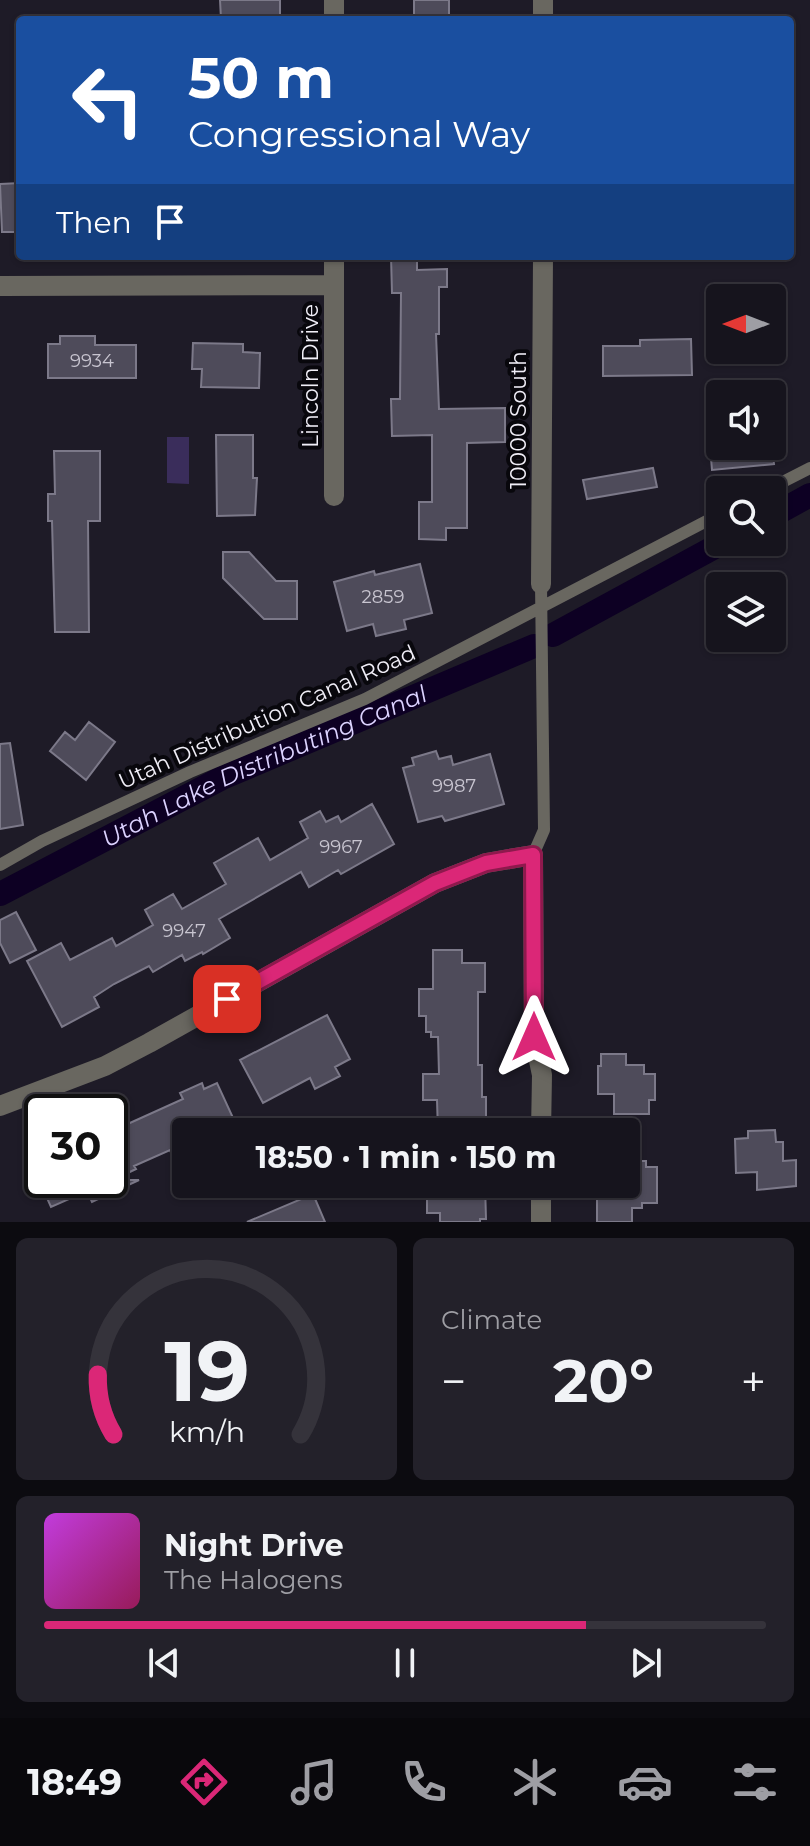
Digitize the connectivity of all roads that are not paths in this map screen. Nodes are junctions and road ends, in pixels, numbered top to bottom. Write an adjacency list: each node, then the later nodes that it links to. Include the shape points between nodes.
1 (334, 260): 3 (street, Lincoln Drive)
2 (543, 260): 9 (street, 10000 South)
3 (334, 285): 4 (street); 7 (street, Lincoln Drive)
4 (0, 286)
5 (810, 468): 6 (lane)
6 (786, 480)
7 (334, 496)
8 (706, 521): 10 (lane, Utah Distribution Canal Road)
9 (541, 584): 10 (lane)
10 (541, 608): 11 (lane, via 544,830); 12 (lane, Utah Distribution Canal Road, via 365,699 190,772)
11 (533, 855): 13 (street, via 486,863 435,883 105,1066); 14 (street, via 534,1037 542,1075)
12 (0, 865)
13 (0, 1106)
14 (541, 1118)
15 (541, 1198): 16 (street)
16 (541, 1222)

